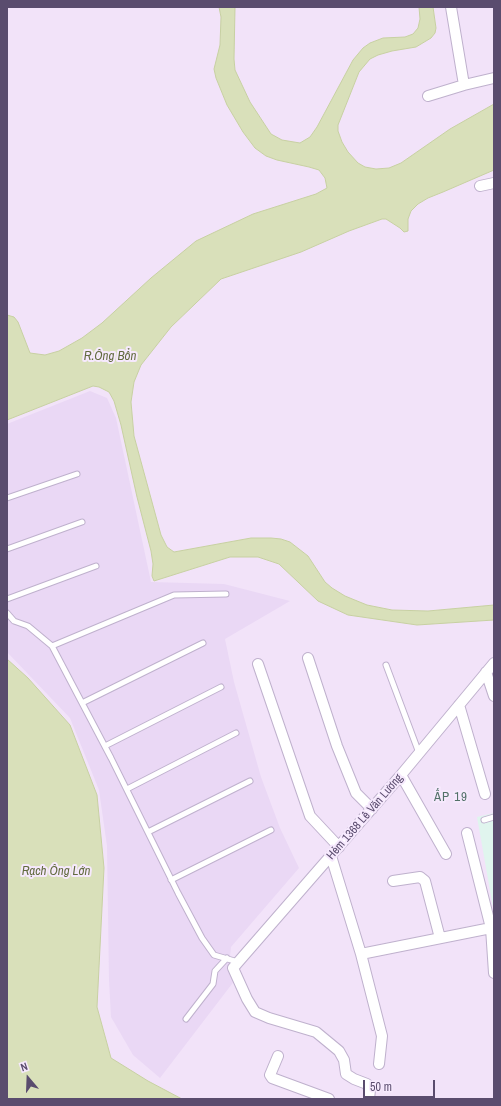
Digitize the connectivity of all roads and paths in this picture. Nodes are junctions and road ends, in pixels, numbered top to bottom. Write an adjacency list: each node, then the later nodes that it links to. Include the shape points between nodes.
1 (452, 7): 3 (street)
2 (494, 78): 3 (street)
3 (464, 85): 4 (street)
4 (428, 96)
5 (494, 183): 6 (street)
6 (480, 186)
7 (77, 474): 8 (lane)
8 (7, 498)
9 (82, 522): 10 (lane)
10 (7, 549)
11 (96, 566): 13 (lane)
12 (226, 594): 16 (lane, via 174,595)
13 (7, 599)
14 (7, 613): 16 (lane, via 14,621 28,626)
15 (203, 643): 24 (lane)
16 (52, 646): 24 (lane)
17 (308, 658): 33 (street, via 336,746 356,793)
18 (494, 663): 21 (street, Hẻm 1368 Lê Văn Lương)
19 (258, 664): 39 (street, via 310,816)
20 (386, 665): 28 (lane)
21 (490, 677): 23 (street); 25 (street, Hẻm 1368 Lê Văn Lương)
22 (221, 688): 27 (lane)
23 (494, 696)
24 (82, 703): 27 (lane)
25 (459, 705): 28 (street, Hẻm 1368 Lê Văn Lương); 32 (street)
26 (236, 733): 31 (lane)
27 (105, 746): 31 (lane)
28 (419, 754): 29 (street, Hẻm 1368 Lê Văn Lương)
29 (401, 776): 33 (street, Hẻm 1368 Lê Văn Lương); 40 (street)
30 (250, 781): 37 (lane)
31 (126, 789): 37 (lane)
32 (485, 794)
33 (372, 809): 39 (street, Hẻm 1368 Lê Văn Lương)
34 (494, 817): 35 (lane)
35 (484, 820)
36 (271, 830): 42 (lane)
37 (148, 832): 42 (lane)
38 (467, 833): 44 (street)
39 (339, 846): 41 (street, Hẻm 1368 Lê Văn Lương)
40 (446, 854)
41 (331, 856): 46 (street); 48 (street, Hẻm 1368 Lê Văn Lương)
42 (171, 880): 47 (lane, via 214,955)
43 (393, 881): 45 (street, via 420,877 425,881)
44 (491, 928): 45 (street); 49 (street)
45 (440, 938): 46 (street)
46 (361, 954): 52 (street, via 382,1036)
47 (227, 958): 48 (lane); 50 (lane, via 215,971 212,984)
48 (236, 965): 54 (street, via 238,979 255,1012 316,1032 339,1051 344,1060 346,1074 368,1084)
49 (494, 973)
50 (186, 1019)
51 (278, 1056): 53 (street, via 270,1075 272,1078)
52 (379, 1064)
53 (329, 1099)
54 (369, 1099)

